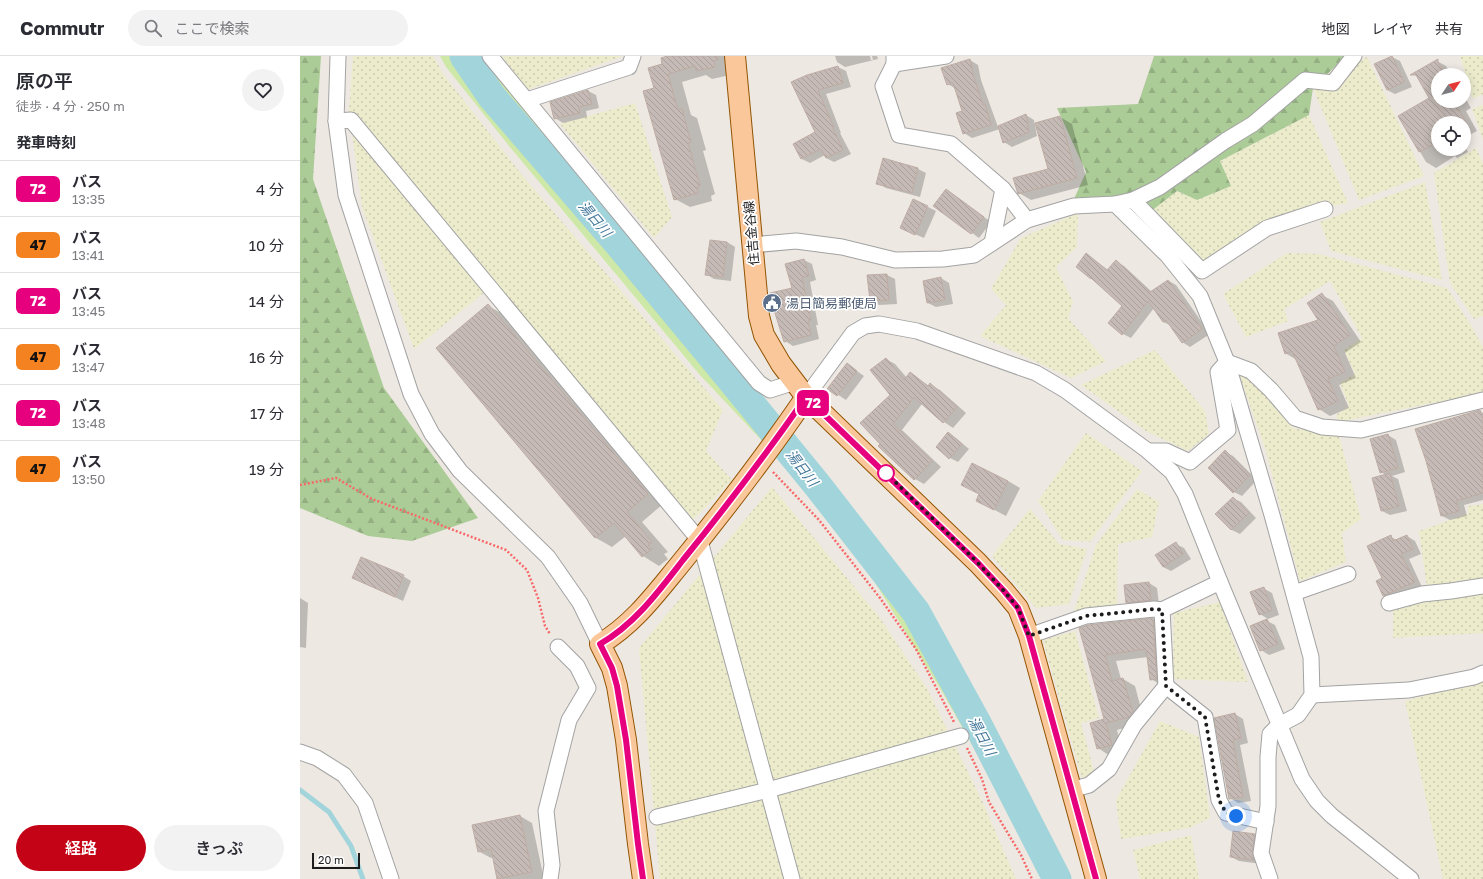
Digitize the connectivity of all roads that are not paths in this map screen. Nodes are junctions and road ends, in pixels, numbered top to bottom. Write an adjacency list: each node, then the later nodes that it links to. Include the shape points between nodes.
1 (338, 56): 9 (street)
2 (490, 56): 8 (street)
3 (633, 56): 8 (street, via 630,67)
4 (735, 56): 16 (main road, 住吉金谷線)
5 (946, 56): 7 (street)
6 (1354, 56): 11 (street, via 1333,83 1305,80 1253,124 1160,187)
7 (894, 60): 10 (street, via 883,86 899,135 951,144)
8 (527, 100): 18 (street, via 759,383 770,390)
9 (336, 121): 21 (street, via 351,120); 29 (street, via 346,195 411,394 432,434 460,471 548,557 580,603)
10 (1003, 189): 14 (street); 15 (street)
11 (1133, 200): 12 (street); 13 (street, via 1202,271 1267,228)
12 (1115, 204): 14 (street, via 1074,206); 17 (street, via 1168,256 1200,296)
13 (1325, 209)
14 (1027, 220): 15 (street)
15 (992, 243): 16 (street, via 974,255 902,260 842,247 796,241)
16 (752, 245): 18 (main road, 住吉金谷線, via 759,316 764,335 781,364)
17 (1228, 362): 19 (street, via 1251,371 1295,418 1322,427 1361,430); 20 (street, via 1218,372 1228,430 1190,462 1166,450); 25 (street)
18 (801, 390): 20 (street, via 853,333 865,326 879,324 917,331 1036,373 1065,390); 21 (main road, via 786,426); 28 (main road, 住吉金谷線, via 984,568 1018,608)
19 (1483, 400)
20 (1148, 451): 23 (street, via 1172,472 1184,494)
21 (700, 540): 29 (main road, via 644,608 619,632); 37 (street)
22 (1348, 574): 25 (street)
23 (1220, 582): 27 (street); 34 (street)
24 (1483, 586): 26 (street, via 1422,594)
25 (1294, 593): 33 (street, via 1311,657)
26 (1389, 603)
27 (1162, 610): 28 (street, via 1086,616); 32 (street)
28 (1029, 636): 38 (main road, 住吉金谷線)
29 (600, 644): 43 (main road, via 612,668 617,686)
30 (558, 647): 42 (street, via 577,666 588,688 569,720 546,811 552,865)
31 (1483, 673): 33 (street, via 1409,690)
32 (1166, 686): 38 (street, via 1134,725 1109,769 1089,785); 40 (street, via 1205,717 1219,800 1226,813)
33 (1312, 695): 34 (street, via 1298,715)
34 (1279, 725): 40 (street, via 1270,734); 47 (street, via 1302,779 1317,801)
35 (961, 736): 37 (street)
36 (300, 752): 41 (street, via 317,758 344,775 365,803)
37 (768, 790): 39 (street); 44 (street)
38 (1072, 790): 45 (main road, 住吉金谷線)
39 (657, 817)
40 (1266, 822): 46 (street, via 1261,853)
41 (391, 879)
42 (550, 879)
43 (643, 879)
44 (792, 879)
45 (1096, 879)
46 (1270, 879)
47 (1411, 879)

